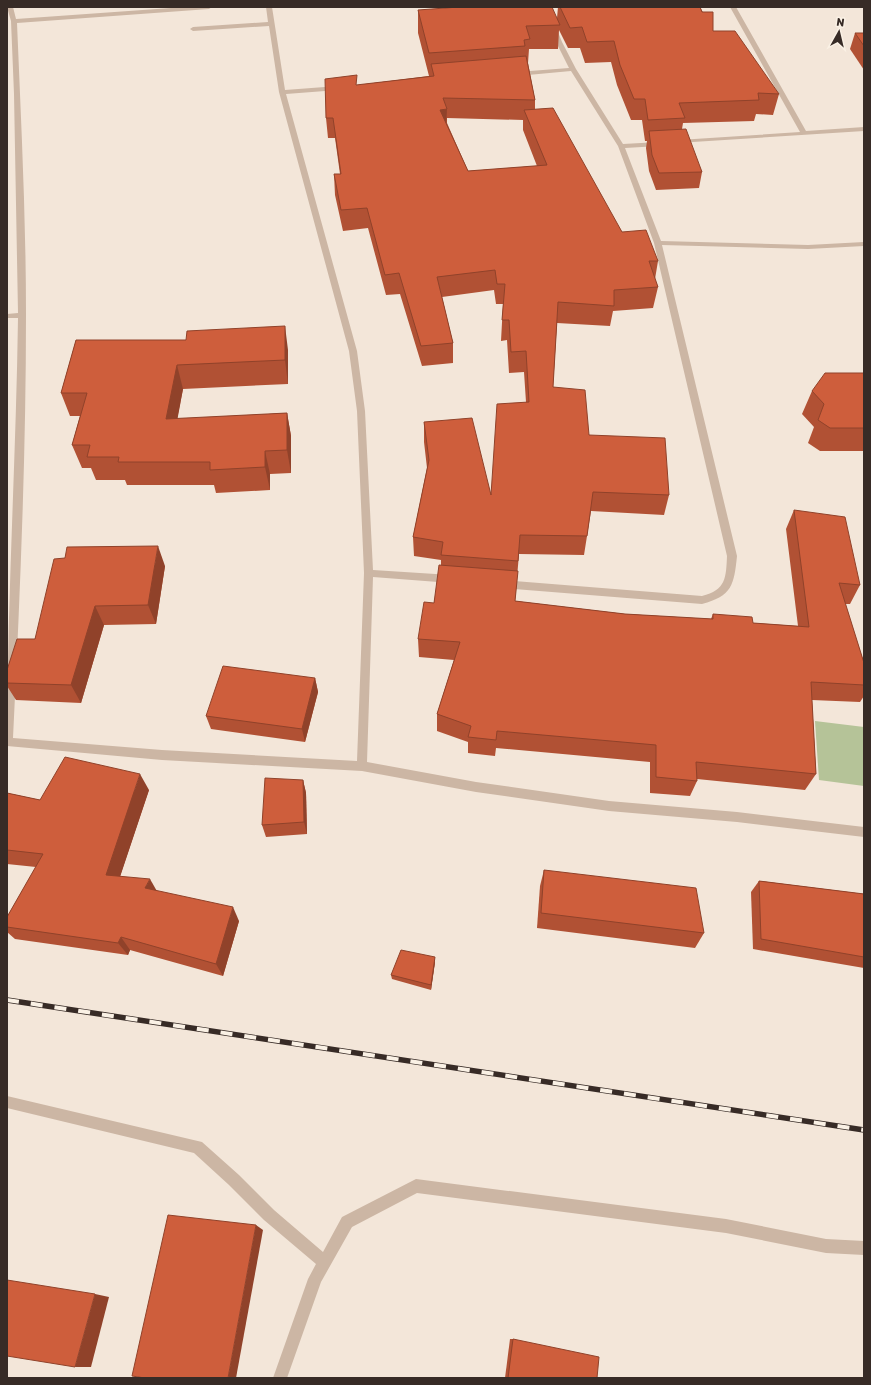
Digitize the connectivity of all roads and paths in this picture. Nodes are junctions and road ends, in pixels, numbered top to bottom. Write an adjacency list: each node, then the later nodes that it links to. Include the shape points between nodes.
1 (10, 7): 6 (street)
2 (209, 7): 6 (street)
3 (269, 7): 7 (street)
4 (545, 7): 9 (street, via 552,18 558,42)
5 (732, 7): 14 (street)
6 (14, 21): 18 (street)
7 (272, 24): 8 (street); 12 (street)
8 (193, 29)
9 (573, 69): 10 (street); 15 (street)
10 (510, 74)
11 (345, 87): 12 (street)
12 (282, 92): 20 (street, via 353,352 361,411)
13 (864, 129): 14 (street)
14 (804, 133): 15 (street)
15 (621, 146): 16 (street)
16 (658, 243): 17 (street, via 808,247); 22 (street, via 732,556 725,590 714,598 702,600)
17 (864, 244)
18 (22, 315): 19 (street); 23 (street, via 15,601)
19 (7, 316)
20 (369, 572): 21 (street); 24 (street)
21 (464, 580)
22 (495, 583)
23 (8, 742): 24 (street, via 162,755)
24 (362, 766): 25 (street, via 476,787 609,806 737,817)
25 (864, 832)
26 (7, 1102): 28 (street, via 197,1147 269,1215)
27 (864, 1248): 28 (street, via 826,1246 719,1225 416,1186 347,1222)
28 (324, 1262): 29 (street, via 315,1278)
29 (280, 1378)

